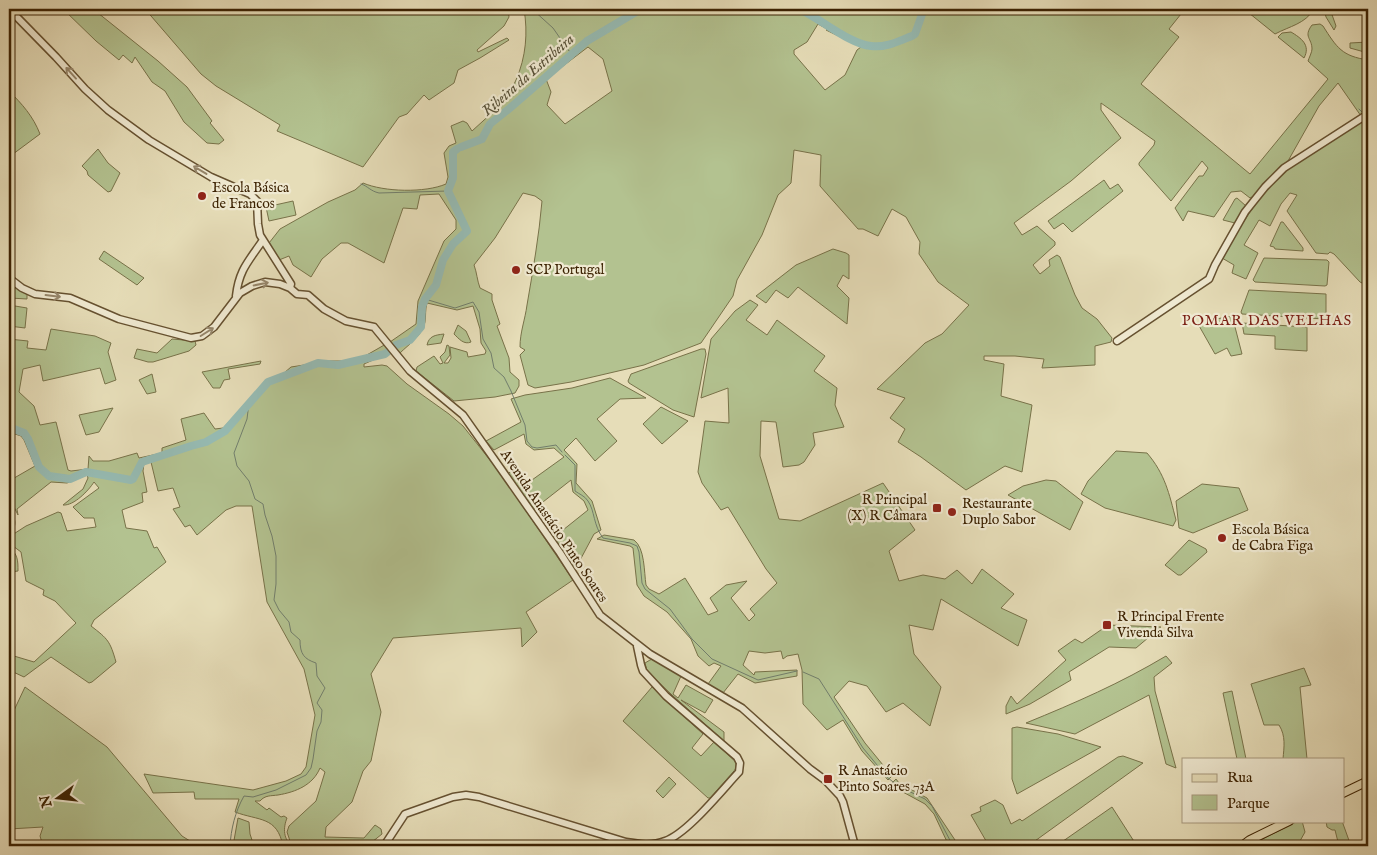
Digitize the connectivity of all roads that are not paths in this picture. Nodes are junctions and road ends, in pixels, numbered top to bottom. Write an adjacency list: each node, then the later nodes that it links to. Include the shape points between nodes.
1 (9, 9): 3 (street, one-way to 1, via 258,224 257,201 250,194 211,177 149,140 108,110)
2 (1368, 114): 7 (street, via 1284,168 1265,186 1245,212 1209,279)
3 (263, 240): 5 (street); 6 (street, via 242,271)
4 (9, 278): 6 (street, one-way to 6, via 35,294 70,298 119,319 191,338 202,336 214,327)
5 (291, 286): 6 (street, one-way to 5, via 245,289 260,283); 8 (street, Avenida Anastácio Pinto Soares, via 297,294 308,295 324,309 346,321 374,327 410,371 465,417 596,610)
6 (236, 298)
7 (1117, 340)
8 (645, 655): 12 (street, via 643,670 666,696 740,762 740,769 678,835 648,845 626,842 472,796 459,796 404,814); 13 (street, via 742,708 825,780 843,802)
9 (1368, 781): 10 (main road)
10 (1344, 793)
11 (1287, 822): 14 (main road)
12 (384, 846)
13 (856, 846)
14 (1242, 846)

